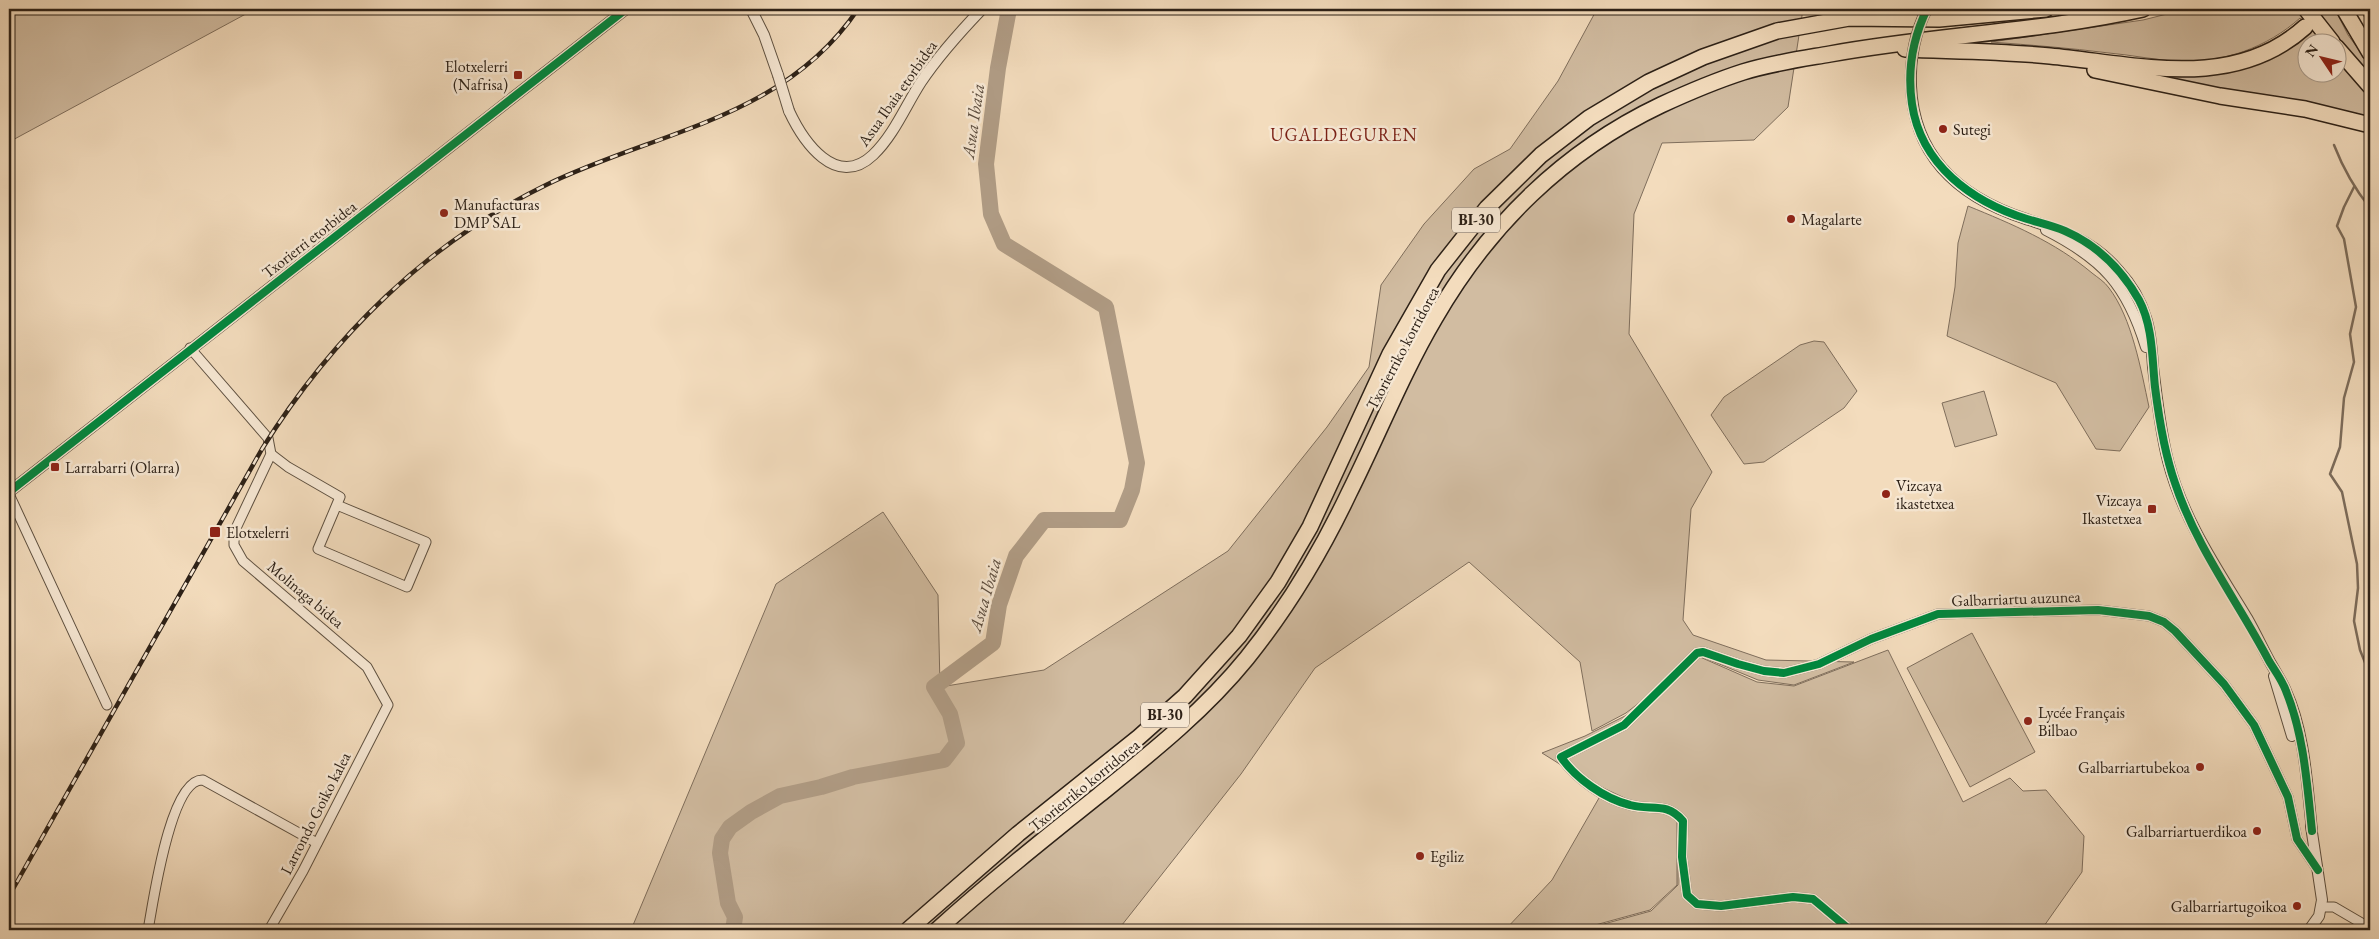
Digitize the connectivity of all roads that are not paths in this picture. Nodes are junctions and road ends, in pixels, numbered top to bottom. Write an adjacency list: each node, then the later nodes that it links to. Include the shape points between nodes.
1 (626, 9): 21 (street, Txorierri etorbidea)
2 (750, 9): 3 (street, Asua Ibaia etorbidea, bridge, via 764,35 789,111 809,145 826,161 848,166 864,162 881,146 937,60)
3 (982, 9)
4 (1927, 9): 28 (street, Galbarriartu auzunea, bridge, via 1919,24 1911,54 1911,86 1920,134 1934,159 1959,185 1980,200 2028,220 2086,252 2117,284 2130,303 2154,375 2162,436 2171,471 2194,530 2270,662 2297,754)
5 (1978, 9): 11 (highway)
6 (2046, 9): 11 (highway, Txorierriko korridorea, via 1948,18)
7 (2143, 9): 15 (highway, Txorierriko korridorea / BI-30, via 2065,24)
8 (2306, 9): 13 (highway)
9 (2344, 9): 16 (highway)
10 (2355, 9): 14 (highway)
11 (1899, 13): 33 (highway, Txorierriko korridorea / BI-30, via 1848,18 1778,31 1703,57 1650,82 1589,118 1524,170 1468,230 1438,270 1390,354 1310,527 1278,582 1239,636 1185,696 1140,738 1018,834)
12 (2305, 27): 17 (highway, via 2269,52 2230,66 2211,68 2174,70 2048,55)
13 (2324, 32)
14 (2370, 36)
15 (1866, 47): 17 (highway); 34 (highway, Txorierriko korridorea / BI-30, via 1772,64 1699,88 1634,118 1603,137 1569,161 1526,199 1480,250 1444,303 1414,356 1316,556 1246,659 1203,706 1153,752 1008,868)
16 (2370, 53)
17 (2011, 54): 20 (highway, via 2220,96 2305,109)
18 (2346, 58): 19 (highway)
19 (2370, 86)
20 (2370, 125)
21 (190, 348): 22 (street, via 268,438); 23 (street, Txorierri etorbidea)
22 (271, 454): 24 (street, via 288,468 340,497); 26 (street, Molinaga bidea, via 237,526 234,545 243,561 366,667 386,699)
23 (9, 493): 25 (street)
24 (337, 505): 24 (street, via 318,549 407,587 426,542)
25 (107, 705)
26 (386, 710): 27 (street, Larrondo Goiko kalea)
27 (317, 843): 31 (street, via 197,779 175,810); 32 (street, Larrondo Goiko kalea)
28 (2318, 870): 29 (street, Galbarriartu auzunea); 35 (street, Galbarriartu auzunea, via 2298,839 2288,797 2254,725 2224,684 2175,631 2164,622 2134,613 2098,610 1938,614 1871,639 1819,664 1784,673 1764,671 1704,652 1697,653 1624,725 1561,757 1590,785 1630,806 1675,812 1682,821 1686,895 1696,904 1721,906 1793,897 1813,900)
29 (2322, 907): 30 (street, via 2334,907); 36 (street)
30 (2370, 928)
31 (148, 930)
32 (269, 930)
33 (908, 930)
34 (937, 930)
35 (1850, 930)
36 (2309, 930)

